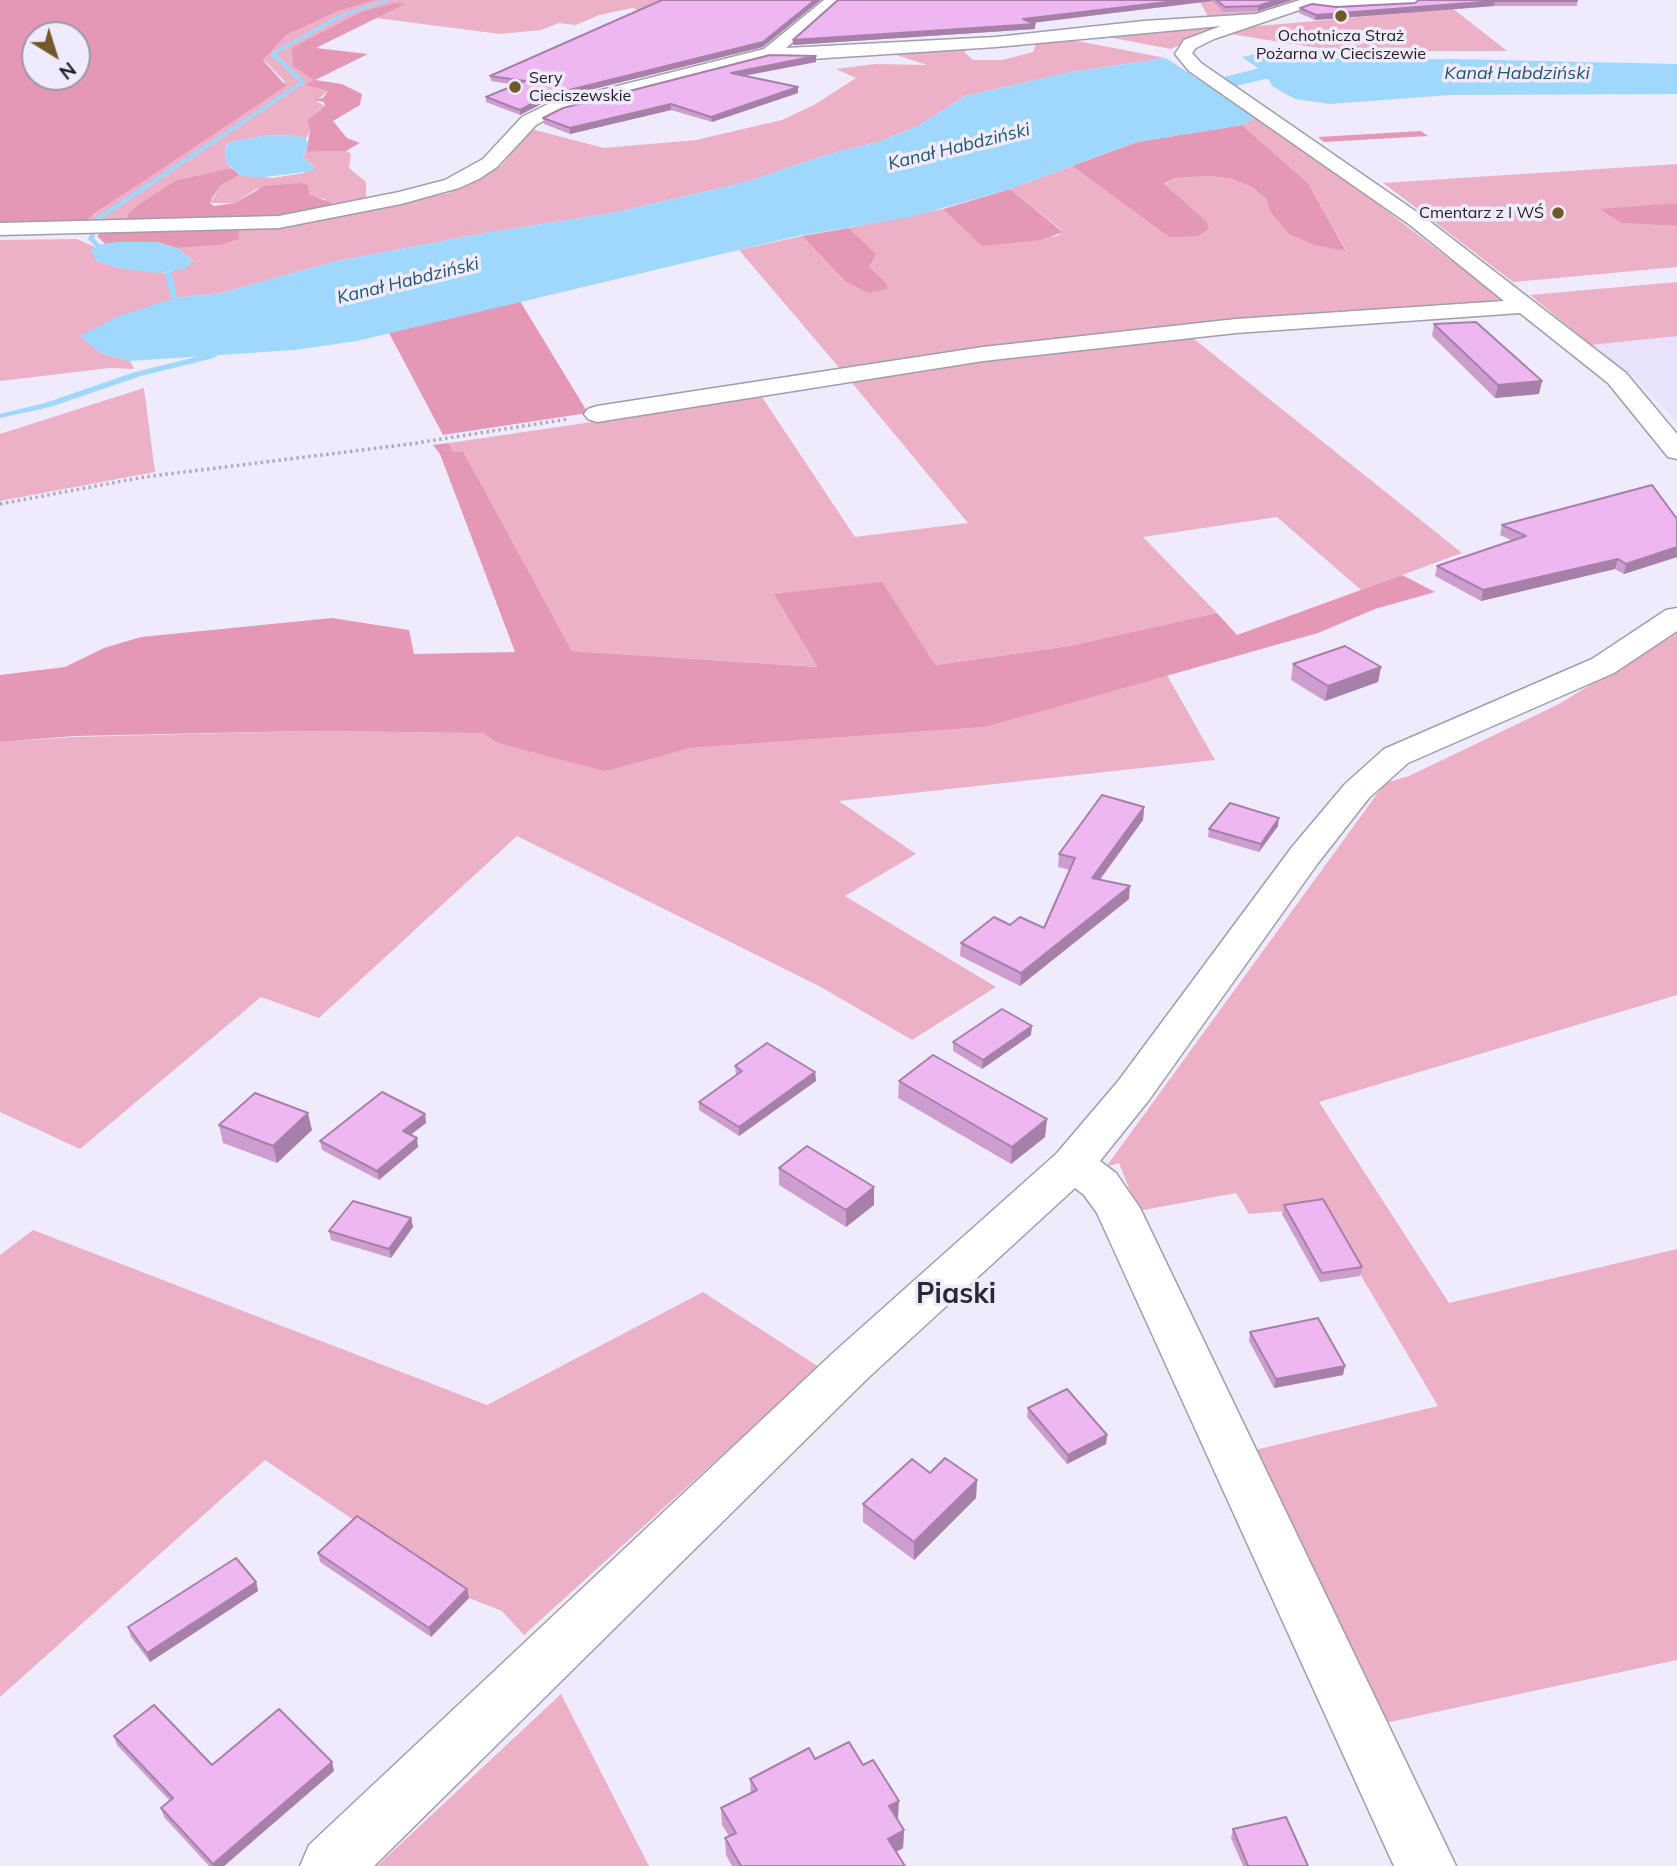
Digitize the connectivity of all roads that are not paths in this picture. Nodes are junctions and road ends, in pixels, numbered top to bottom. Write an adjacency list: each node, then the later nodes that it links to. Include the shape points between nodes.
1 (833, 0): 9 (street)
2 (1414, 0): 4 (street)
3 (1314, 1): 4 (street); 5 (street)
4 (1375, 1)
5 (1260, 19): 6 (street); 10 (street, via 1198,40 1185,49)
6 (1074, 35): 7 (street); 9 (street)
7 (1126, 44)
8 (1163, 51): 10 (street)
9 (770, 53): 11 (street, via 556,107 529,121 491,163 472,175 401,198 279,222)
10 (1189, 60): 12 (street, via 1406,213)
11 (0, 229)
12 (1526, 306): 13 (street, via 1236,326 983,354); 14 (street, via 1617,378)
13 (597, 414)
14 (1677, 451)
15 (1677, 617): 16 (street, via 1603,666 1396,756 1357,790 1134,1090)
16 (1073, 1164): 17 (street, via 851,1365); 18 (street, via 1100,1184 1117,1208)
17 (331, 1866)
18 (1425, 1866)

